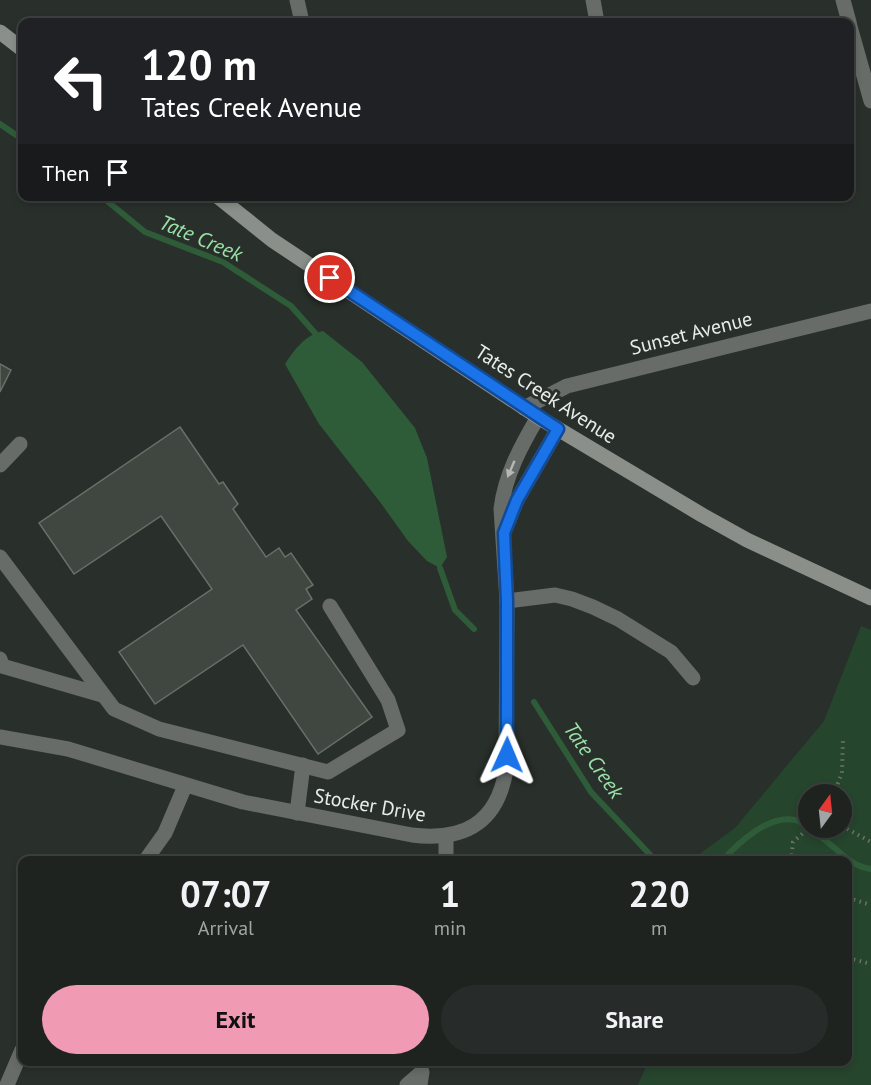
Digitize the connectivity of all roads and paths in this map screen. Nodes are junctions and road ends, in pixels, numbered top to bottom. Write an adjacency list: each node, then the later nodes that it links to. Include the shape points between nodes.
1 (297, 0): 4 (street)
2 (593, 0): 5 (street)
3 (843, 0): 6 (street)
4 (301, 18)
5 (596, 18)
6 (848, 18)
7 (0, 32): 9 (main road)
8 (854, 41): 10 (street)
9 (18, 46)
10 (871, 101)
11 (222, 201): 13 (main road, Tates Creek Avenue, via 272,240)
12 (871, 311): 13 (street, Sunset Avenue, via 567,386)
13 (524, 408): 14 (main road, Tates Creek Avenue)
14 (538, 417): 15 (main road, Tates Creek Avenue); 18 (street, Stocker Drive, one-way to 18, via 506,482 501,509)
15 (558, 429): 18 (street, Stocker Drive, via 517,500); 20 (main road, Tates Creek Avenue, via 747,540)
16 (20, 444): 17 (street)
17 (0, 465)
18 (504, 533): 21 (street, Stocker Drive)
19 (0, 557): 25 (street)
20 (871, 598)
21 (507, 601): 24 (street, via 555,595 594,608 671,652); 33 (street, Stocker Drive, via 508,741 504,783 494,807 476,825)
22 (330, 606): 28 (street, via 388,700 398,730 328,771)
23 (0, 659): 25 (street, via 2,666)
24 (693, 678)
25 (102, 695): 28 (street, via 114,709 159,729)
26 (0, 737): 30 (street, Stocker Drive, via 68,749)
27 (843, 738): 29 (path, via 842,773)
28 (303, 765): 31 (street)
29 (838, 784)
30 (185, 786): 31 (street, Stocker Drive); 36 (street, via 165,832)
31 (297, 813): 33 (street, Stocker Drive, via 412,835)
32 (852, 832): 35 (path)
33 (446, 836): 37 (street)
34 (798, 838): 38 (path, via 793,842)
35 (871, 842)
36 (148, 856)
37 (446, 856)
38 (792, 856)
39 (852, 899): 40 (path)
40 (871, 905)
41 (852, 959): 42 (path)
42 (871, 964)
43 (18, 1059): 45 (street)
44 (424, 1073): 46 (street)
45 (7, 1085)
46 (407, 1085)

